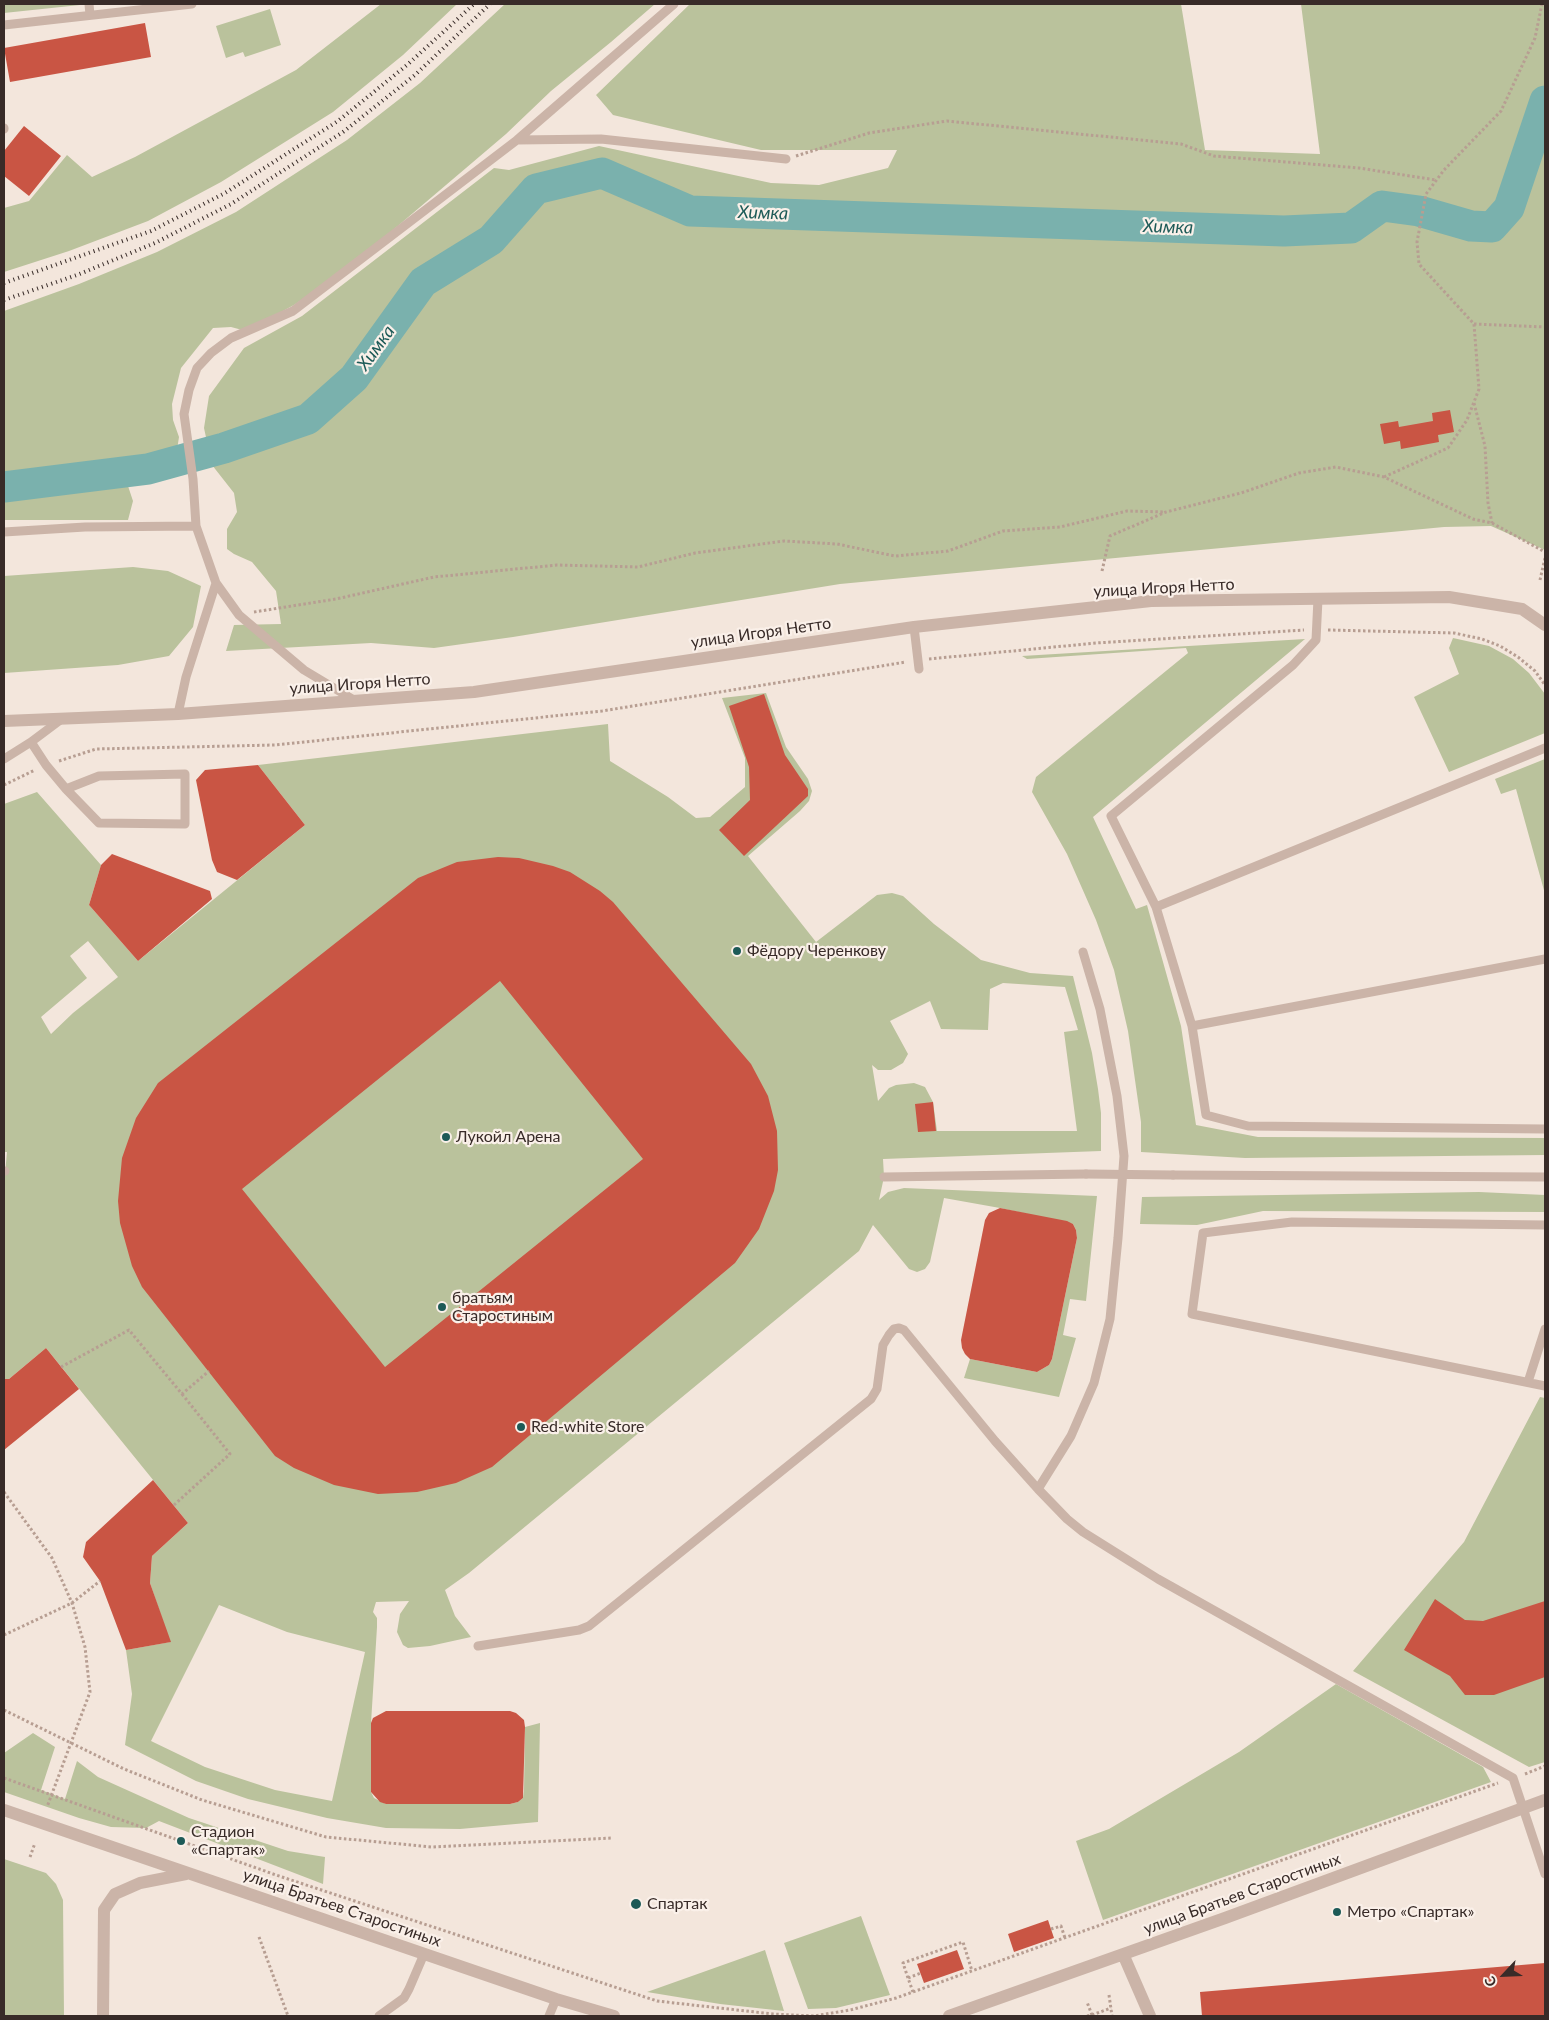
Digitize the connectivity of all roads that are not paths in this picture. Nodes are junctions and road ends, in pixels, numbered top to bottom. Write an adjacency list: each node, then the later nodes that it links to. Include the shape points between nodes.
1 (89, 4): 4 (lane)
2 (192, 4): 4 (lane)
3 (674, 4): 6 (lane)
4 (90, 15): 5 (lane)
5 (4, 25)
6 (517, 140): 7 (lane, via 601,139); 8 (lane, via 293,311 231,338 197,368 184,414)
7 (786, 159)
8 (196, 526): 9 (lane); 10 (lane)
9 (4, 532)
10 (216, 583): 15 (lane, via 239,615 304,670); 16 (lane, via 186,677)
11 (1318, 599): 12 (street, улица Игоря Нетто, via 1449,597 1522,609); 13 (street, улица Игоря Нетто, via 1151,602); 23 (lane, via 1316,640 1293,665 1111,816)
12 (1545, 625)
13 (914, 627): 14 (lane); 15 (street, улица Игоря Нетто, via 474,692)
14 (918, 664)
15 (354, 700): 16 (street, улица Игоря Нетто)
16 (178, 714): 17 (street, улица Игоря Нетто)
17 (63, 718): 18 (street, улица Игоря Нетто); 19 (lane)
18 (4, 720)
19 (31, 742): 21 (lane); 22 (lane)
20 (1545, 748): 23 (lane)
21 (4, 759)
22 (66, 790): 22 (lane, via 99,823 184,824 185,774 99,776)
23 (1156, 907): 26 (lane)
24 (1083, 952): 34 (lane, via 1100,1009 1117,1096 1124,1156 1118,1238 1110,1319 1094,1383 1071,1436)
25 (1545, 959): 26 (lane)
26 (1192, 1026): 27 (lane, via 1206,1115 1248,1126)
27 (1545, 1129)
28 (884, 1177): 29 (lane, bridge, via 1086,1174)
29 (1545, 1177)
30 (1545, 1225): 32 (lane, via 1292,1222 1203,1233 1192,1314)
31 (1545, 1329): 32 (lane)
32 (1528, 1382): 33 (lane)
33 (1545, 1386)
34 (1038, 1489): 35 (lane, via 904,1330 894,1329 883,1346 877,1389 870,1399 589,1626); 37 (lane, via 1083,1532 1158,1579 1513,1778)
35 (478, 1646)
36 (1545, 1800): 37 (street, улица Братьев Старостиных)
37 (1522, 1808): 40 (lane); 42 (street, улица Братьев Старостиных)
38 (4, 1810): 39 (street, улица Братьев Старостиных)
39 (188, 1873): 41 (street, улица Братьев Старостиных); 44 (street, via 140,1883 115,1894 104,1910)
40 (1545, 1874)
41 (424, 1954): 43 (street, улица Братьев Старостиных); 45 (lane, via 404,1998)
42 (1123, 1954): 48 (street, улица Братьев Старостиных); 49 (street)
43 (556, 1999): 46 (lane); 47 (street, улица Братьев Старостиных)
44 (103, 2016)
45 (379, 2016)
46 (549, 2016)
47 (614, 2016)
48 (949, 2016)
49 (1150, 2016)

